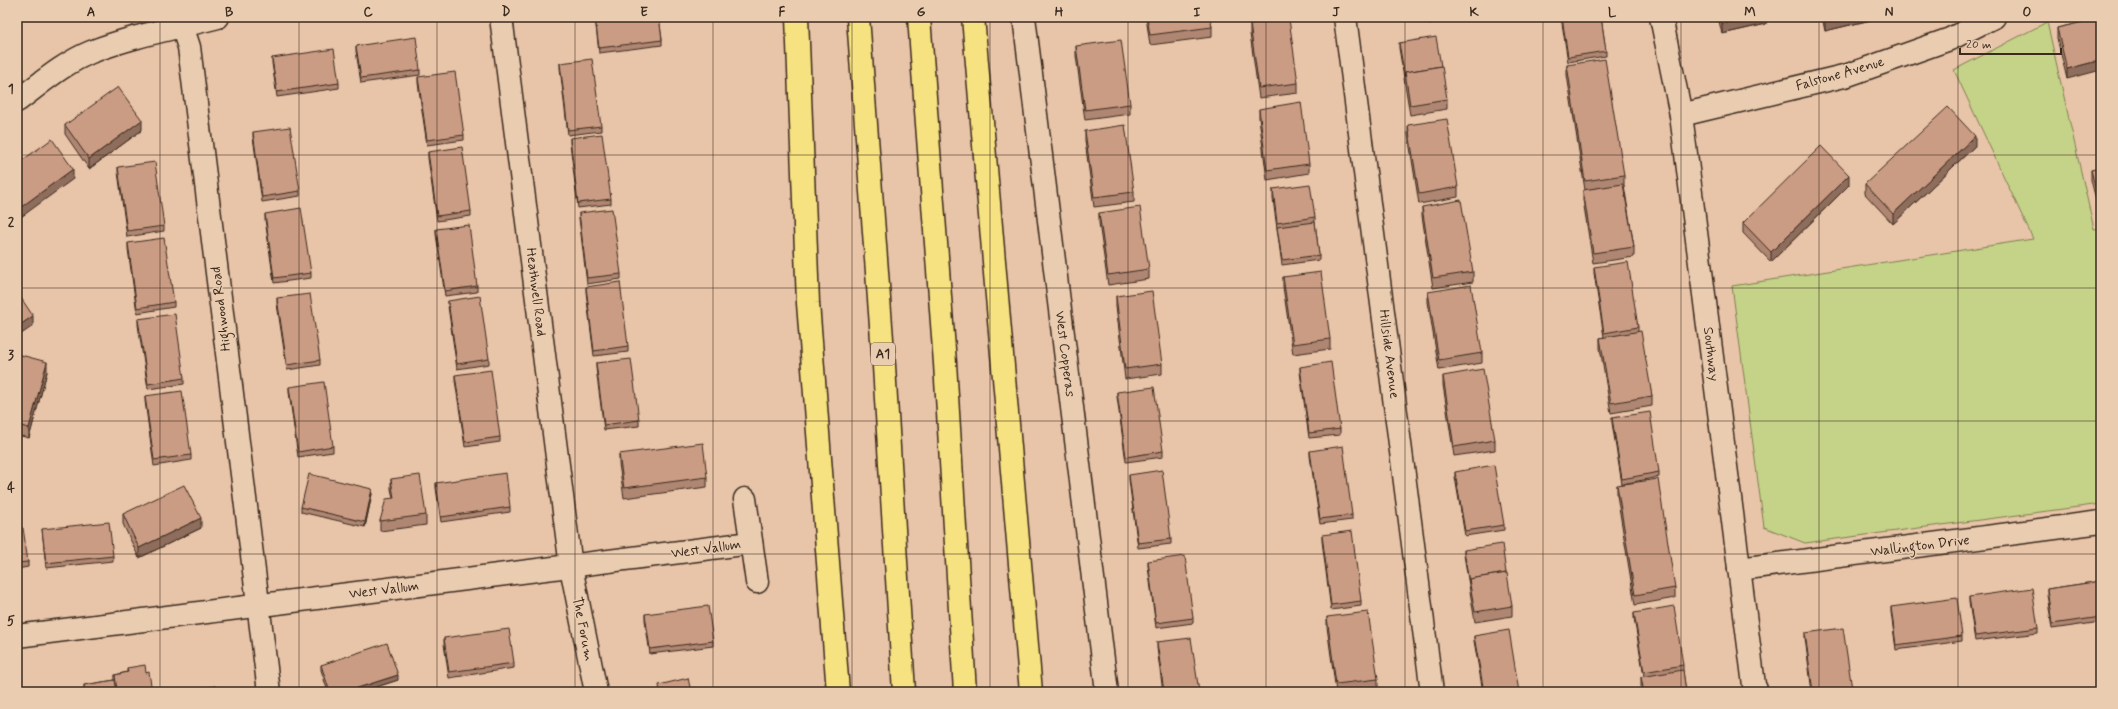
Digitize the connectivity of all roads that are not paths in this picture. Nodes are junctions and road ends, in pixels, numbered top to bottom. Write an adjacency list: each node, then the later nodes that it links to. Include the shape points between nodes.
1 (218, 17): 11 (street)
2 (501, 17): 17 (street, Heathwell Road)
3 (797, 17): 24 (highway, via 808,303)
4 (858, 17): 25 (highway, A1, via 884,366)
5 (919, 17): 26 (highway, via 945,363)
6 (973, 17): 27 (highway)
7 (1024, 17): 28 (street, West Copperas)
8 (1345, 17): 29 (street, Hillside Avenue)
9 (1661, 17): 13 (street, Southway)
10 (1994, 17): 13 (street, Falstone Avenue, via 1950,39 1848,75)
11 (178, 22): 12 (street, via 90,53 55,73); 20 (street, Highwood Road, via 189,47)
12 (17, 101)
13 (1681, 115): 18 (street, Southway)
14 (745, 499): 16 (street, West Vallum)
15 (2101, 522): 18 (street, Wallington Drive)
16 (752, 543): 17 (street, West Vallum); 19 (street, West Vallum)
17 (571, 567): 20 (street, West Vallum); 23 (street, The Forum)
18 (1739, 569): 30 (street, Southway)
19 (757, 582)
20 (258, 606): 21 (street, West Vallum); 22 (street, Highwood Road)
21 (17, 636)
22 (269, 692)
23 (596, 692)
24 (838, 692)
25 (904, 692)
26 (965, 692)
27 (1031, 692)
28 (1107, 692)
29 (1432, 692)
30 (1757, 692)

